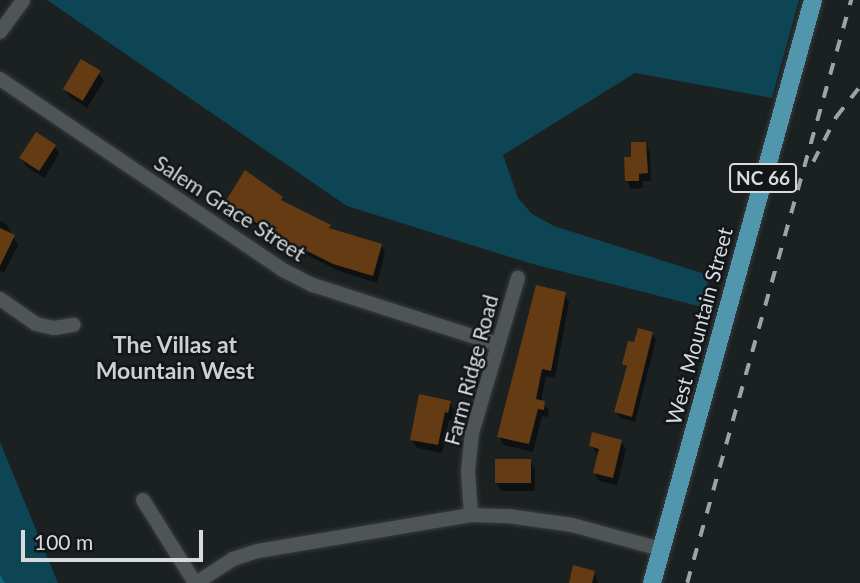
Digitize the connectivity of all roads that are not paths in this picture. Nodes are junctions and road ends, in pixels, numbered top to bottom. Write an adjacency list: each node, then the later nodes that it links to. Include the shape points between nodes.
1 (23, 0): 3 (street)
2 (813, 0): 11 (main road, West Mountain Street / NC 66)
3 (0, 32)
4 (0, 79): 8 (street, Salem Grace Street, via 283,270 313,285)
5 (518, 278): 8 (street, Farm Ridge Road)
6 (0, 299): 7 (street, via 36,324)
7 (74, 325)
8 (497, 344): 10 (street, Farm Ridge Road, via 472,433 468,471)
9 (143, 500): 12 (street)
10 (471, 514): 11 (street, via 572,525); 12 (street, via 258,551 233,559)
11 (661, 549): 13 (main road, West Mountain Street / NC 66)
12 (195, 583)
13 (652, 583)

